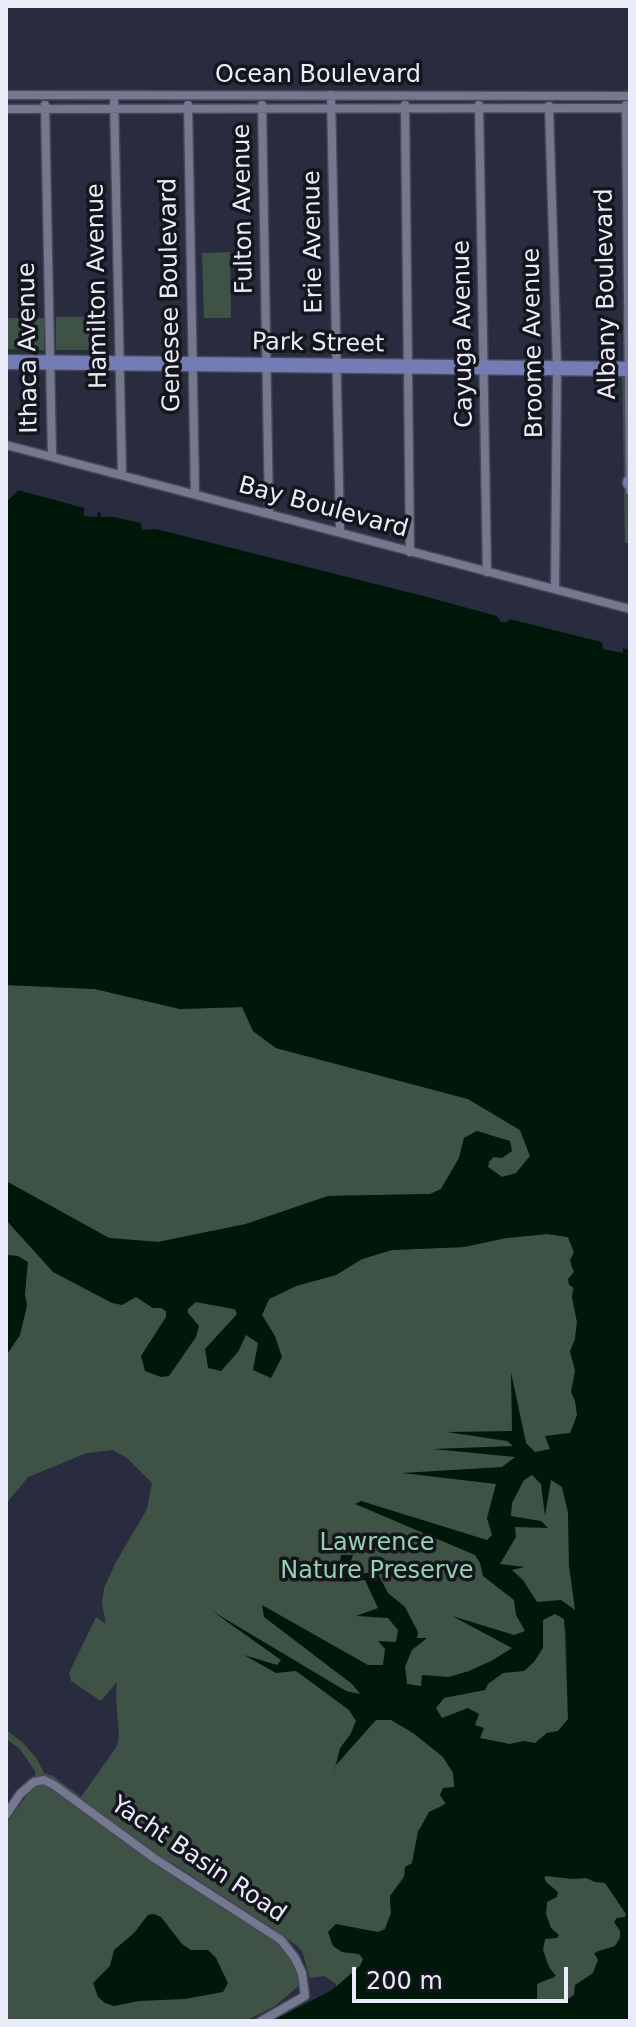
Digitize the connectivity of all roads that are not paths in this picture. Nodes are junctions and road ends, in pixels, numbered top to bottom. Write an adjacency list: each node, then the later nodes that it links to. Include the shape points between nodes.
1 (6, 95): 3 (street, Ocean Boulevard)
2 (331, 95): 6 (street, Ocean Boulevard); 7 (street, Ocean Boulevard); 19 (street, Erie Avenue)
3 (45, 96): 4 (street, Ocean Boulevard); 15 (street, Ithaca Avenue)
4 (114, 96): 5 (street, Ocean Boulevard); 16 (street, Hamilton Avenue)
5 (188, 96): 6 (street, Ocean Boulevard); 17 (street, Genesee Boulevard)
6 (262, 96): 18 (street, Fulton Avenue)
7 (405, 96): 8 (street, Ocean Boulevard); 20 (street)
8 (479, 96): 9 (street, Ocean Boulevard); 11 (street, Cayuga Avenue)
9 (548, 96): 10 (street, Ocean Boulevard); 12 (street, Broome Avenue)
10 (628, 96): 13 (street, Albany Boulevard)
11 (479, 108): 12 (street, Ocean Boulevard); 20 (street, Ocean Boulevard); 28 (street, Cayuga Avenue)
12 (549, 108): 13 (street, Ocean Boulevard); 29 (street, Broome Avenue)
13 (628, 108): 30 (street, Albany Boulevard)
14 (6, 109): 15 (street, Ocean Boulevard)
15 (45, 109): 16 (street, Ocean Boulevard); 22 (street, Ithaca Avenue)
16 (114, 109): 17 (street, Ocean Boulevard); 23 (street, Hamilton Avenue)
17 (188, 109): 18 (street, Ocean Boulevard); 24 (street, Genesee Boulevard)
18 (262, 109): 19 (street, Ocean Boulevard); 25 (street, Fulton Avenue)
19 (332, 109): 20 (street, Ocean Boulevard); 26 (street, Erie Avenue)
20 (405, 109): 27 (street)
21 (6, 362): 22 (highway, Park Street)
22 (49, 363): 23 (highway, Park Street); 32 (street, Ithaca Avenue)
23 (119, 364): 24 (highway, Park Street); 33 (street, Hamilton Avenue)
24 (192, 364): 25 (highway, Park Street); 36 (street, Genesee Boulevard)
25 (267, 365): 26 (highway, Park Street); 37 (street, Fulton Avenue)
26 (337, 366): 27 (highway, Park Street); 38 (street, Erie Avenue)
27 (409, 367): 28 (highway, Park Street); 39 (street)
28 (486, 368): 29 (highway, Park Street); 40 (street, Cayuga Avenue)
29 (557, 368): 30 (highway, Park Street); 41 (street, Broome Avenue)
30 (629, 370): 34 (street, Albany Boulevard)
31 (6, 445): 32 (street, Bay Boulevard)
32 (52, 456): 33 (street, Bay Boulevard)
33 (122, 475): 36 (street, Bay Boulevard)
34 (630, 483): 35 (street, Albany Boulevard)
35 (630, 491)
36 (195, 494): 37 (street, Bay Boulevard)
37 (269, 513): 38 (street, Bay Boulevard)
38 (340, 532): 39 (street, Bay Boulevard)
39 (410, 552): 40 (street, Bay Boulevard)
40 (487, 572): 41 (street, Bay Boulevard)
41 (555, 589): 42 (street, Bay Boulevard)
42 (630, 609)
43 (6, 1815): 44 (street, Yacht Basin Road, via 20,1794 44,1780 281,1940 302,1973 305,1996)
44 (261, 2021)

